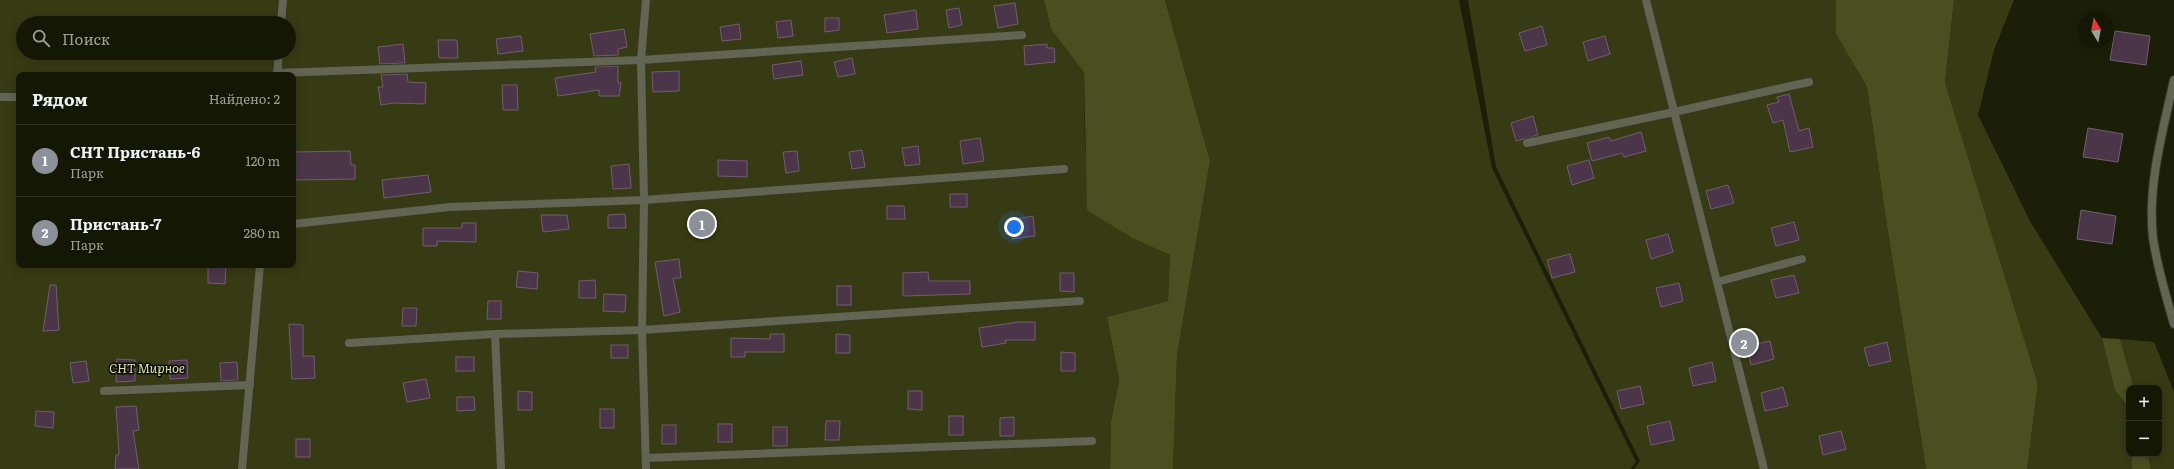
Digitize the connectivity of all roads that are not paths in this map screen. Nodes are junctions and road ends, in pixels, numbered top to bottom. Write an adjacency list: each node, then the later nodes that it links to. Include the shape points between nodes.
1 (284, 0): 4 (street)
2 (646, 0): 7 (street)
3 (1646, 0): 14 (street)
4 (283, 16)
5 (1022, 35): 7 (street)
6 (278, 60): 8 (street)
7 (641, 60): 9 (street); 17 (street)
8 (277, 72)
9 (296, 73)
10 (2174, 80): 23 (street, via 2158,150 2154,183 2153,237)
11 (1809, 82): 14 (street)
12 (16, 96): 13 (street)
13 (0, 97)
14 (1674, 112): 15 (street); 21 (street)
15 (1527, 143)
16 (1064, 169): 17 (street)
17 (644, 200): 18 (street, via 450,207); 24 (street)
18 (296, 224)
19 (1802, 259): 21 (street)
20 (260, 268): 27 (street)
21 (1716, 282): 34 (street)
22 (1080, 300): 24 (street)
23 (2174, 324)
24 (642, 330): 25 (street); 30 (street)
25 (495, 334): 26 (street); 32 (street)
26 (349, 343)
27 (250, 385): 28 (street); 31 (street)
28 (104, 391)
29 (1092, 441): 30 (street)
30 (646, 458): 33 (street)
31 (242, 469)
32 (501, 469)
33 (646, 469)
34 (1764, 469)

